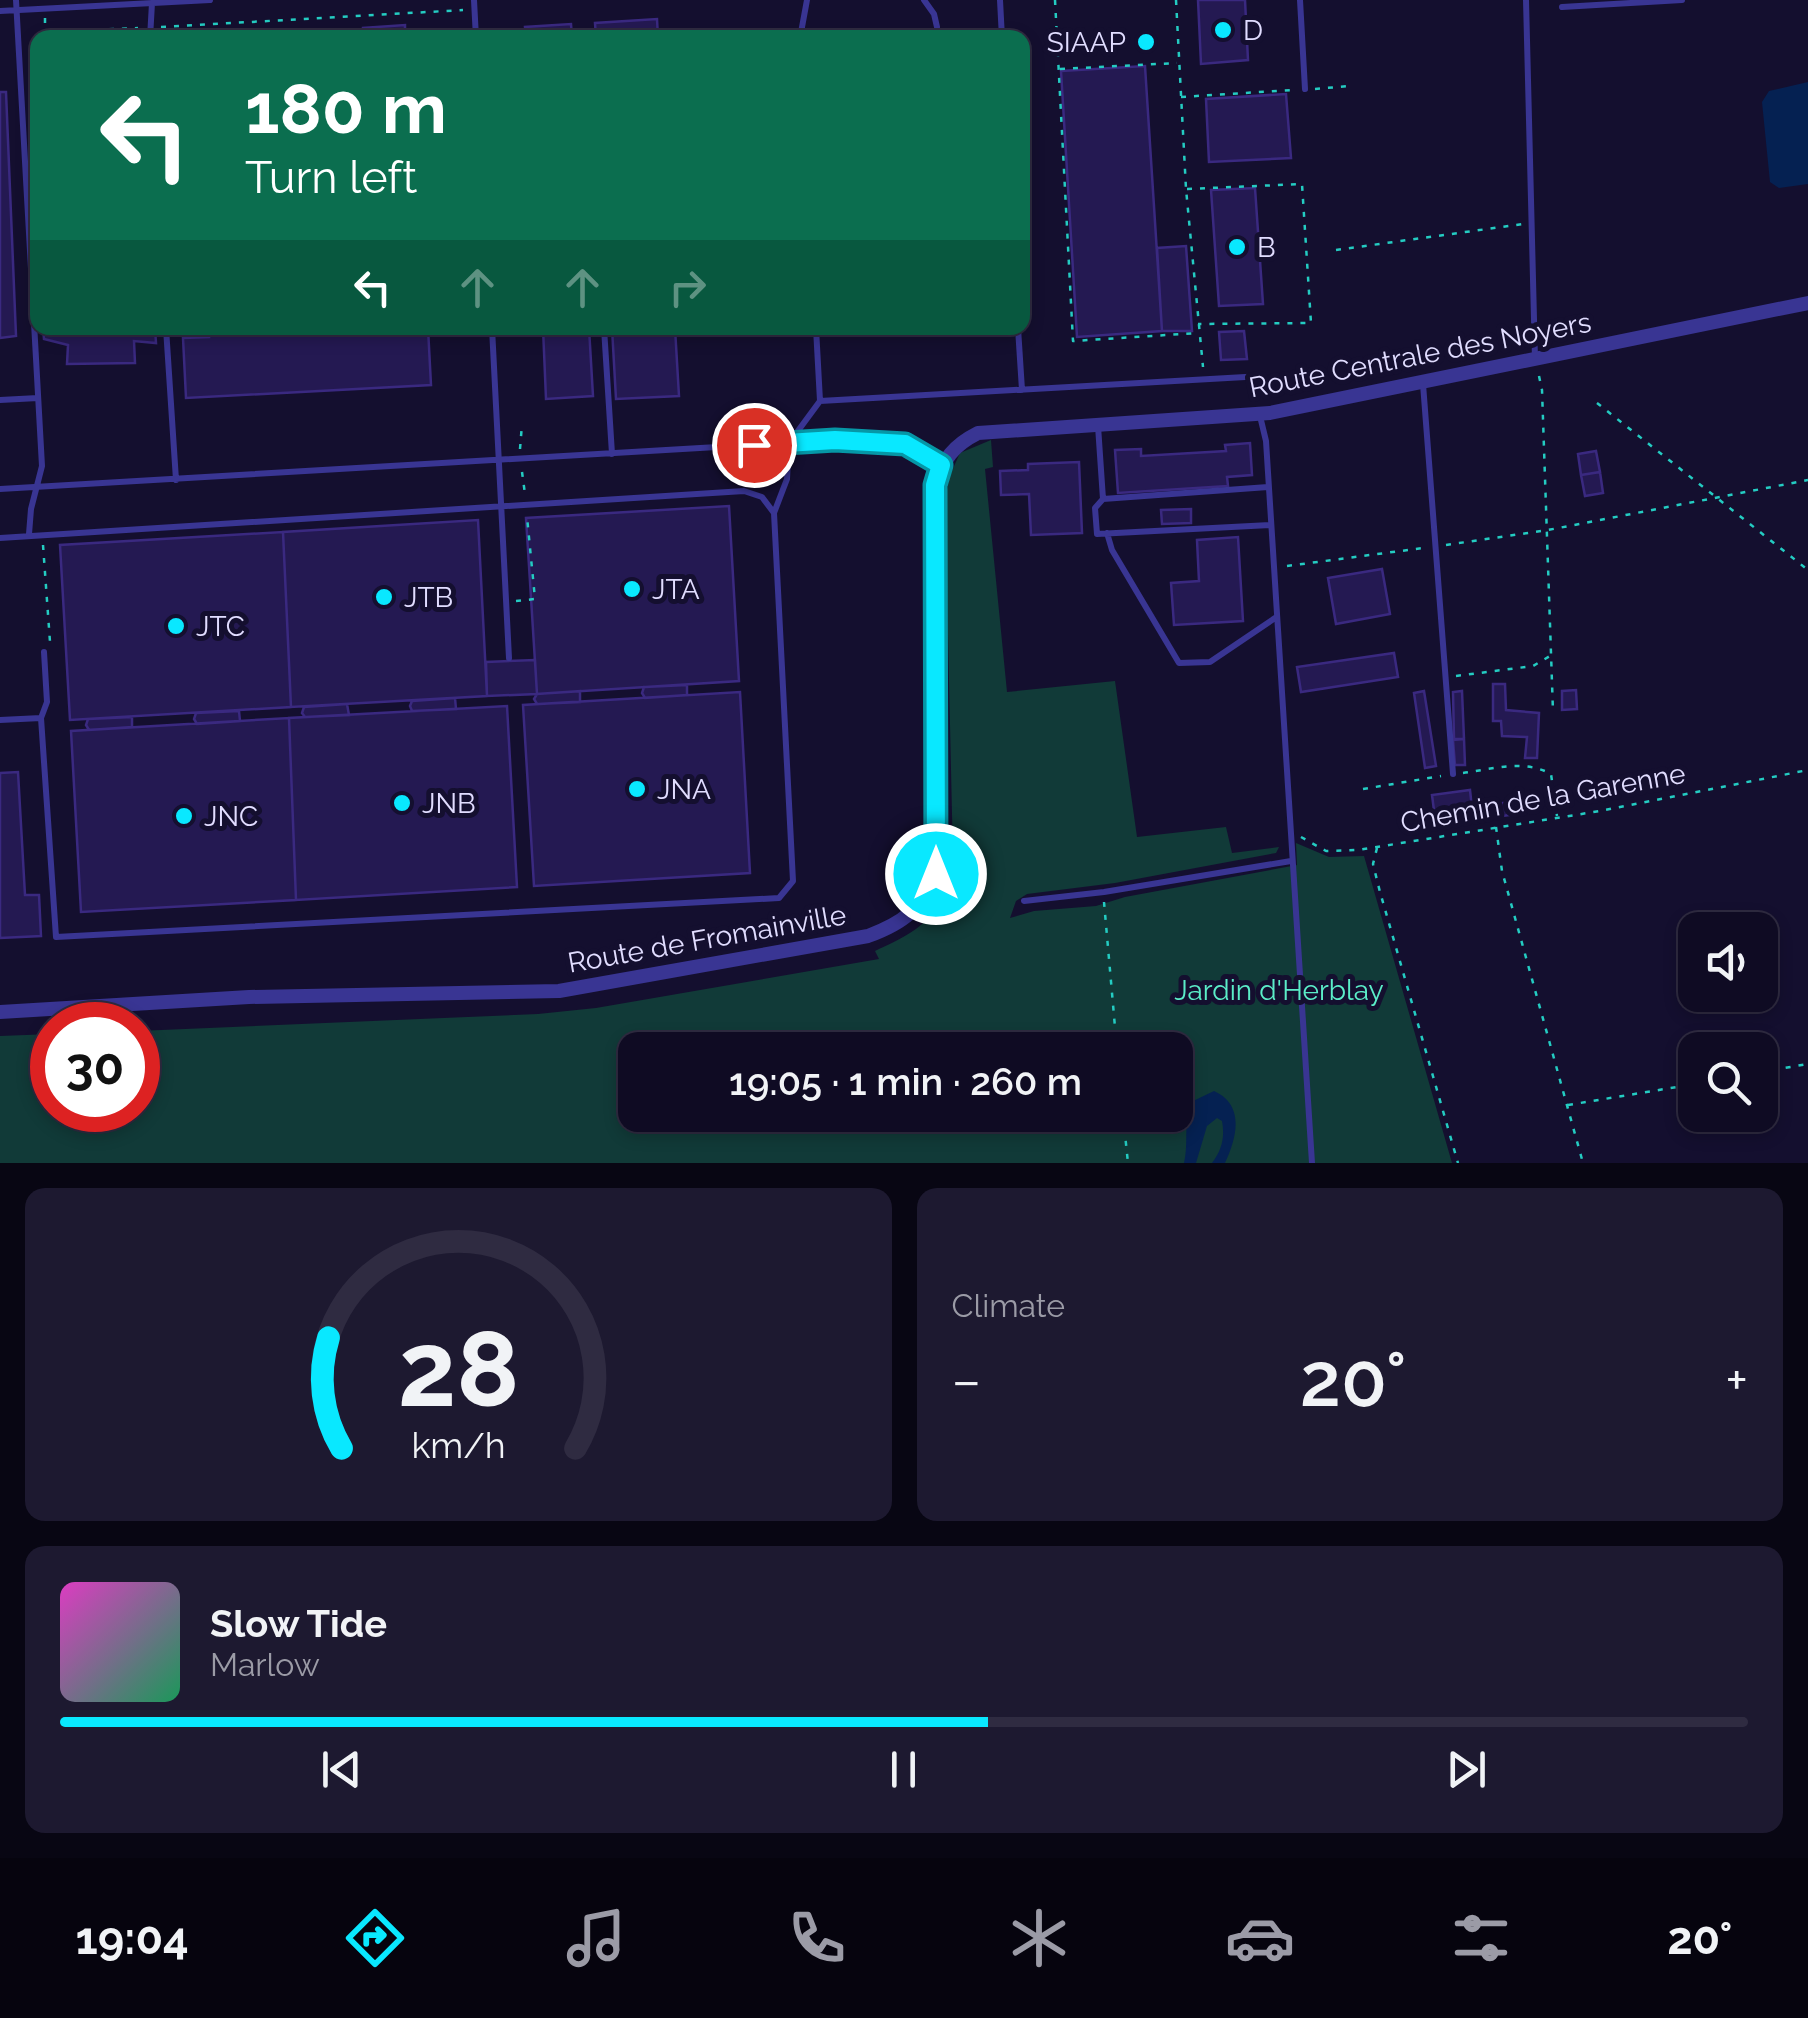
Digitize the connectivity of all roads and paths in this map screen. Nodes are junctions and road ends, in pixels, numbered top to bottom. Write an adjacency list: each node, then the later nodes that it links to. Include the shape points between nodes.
1 (16, 0): 15 (lane)
2 (210, 0): 11 (lane)
3 (806, 0): 22 (lane)
4 (924, 0): 17 (lane)
5 (1000, 0): 23 (lane)
6 (1055, 0): 25 (path)
7 (1176, 0): 24 (path)
8 (1300, 0): 27 (lane)
9 (1526, 0): 30 (lane)
10 (1682, 0): 13 (lane)
11 (152, 3): 14 (lane); 18 (lane)
12 (474, 5): 18 (path); 21 (lane)
13 (1562, 7)
14 (45, 8): 15 (lane); 19 (path)
15 (16, 10): 16 (lane); 32 (lane)
16 (0, 12)
17 (937, 27)
18 (150, 28): 20 (path)
19 (46, 30)
20 (98, 30)
21 (476, 30)
22 (801, 30)
23 (1002, 30)
24 (1178, 62): 25 (path); 28 (path)
25 (1058, 69): 35 (path, via 1073,341)
26 (1349, 86): 27 (path)
27 (1305, 90): 28 (path)
28 (1180, 97): 29 (path)
29 (1186, 190): 34 (path); 34 (path, via 1302,184 1311,323)
30 (1532, 222): 31 (path); 42 (lane)
31 (1336, 250)
32 (30, 257)
33 (1808, 303): 42 (street, Route Centrale des Noyers)
34 (1197, 324): 35 (path)
35 (1198, 332): 44 (path)
36 (34, 335): 47 (lane)
37 (166, 335): 57 (lane)
38 (492, 335): 55 (lane)
39 (604, 335): 54 (lane)
40 (816, 335): 49 (lane)
41 (1018, 335): 46 (lane)
42 (1535, 360): 45 (street, Route Centrale des Noyers); 68 (path)
43 (1263, 376): 44 (lane)
44 (1205, 380): 46 (lane)
45 (1423, 384): 51 (street, Route Centrale des Noyers); 73 (lane)
46 (1022, 390): 49 (lane)
47 (38, 398): 48 (lane); 59 (lane)
48 (0, 400)
49 (820, 401): 53 (lane)
50 (1597, 403): 63 (path)
51 (1260, 414): 52 (street, Route Centrale des Noyers); 60 (lane)
52 (1098, 425): 56 (street, Route Centrale des Noyers, via 978,433); 62 (lane)
53 (789, 443): 54 (lane); 56 (lane, via 905,444); 65 (lane, via 787,480)
54 (612, 454): 55 (lane)
55 (499, 461): 57 (lane); 64 (lane)
56 (941, 465): 95 (street, Route de Fromainville, via 935,485 936,874 922,903 897,925 868,936 559,991 249,997)
57 (176, 480): 59 (lane)
58 (1808, 480): 63 (path)
59 (37, 486): 61 (lane); 69 (lane)
60 (1268, 487): 62 (lane); 67 (lane)
61 (0, 489)
62 (1102, 499): 71 (lane, via 1095,508 1097,534)
63 (1718, 499): 68 (path); 75 (path)
64 (500, 506): 65 (lane, via 744,492 762,498); 70 (lane); 76 (lane)
65 (774, 513): 83 (lane, via 793,881 779,898 56,937)
66 (526, 515): 76 (path, via 535,599)
67 (1270, 525): 71 (lane); 77 (lane)
68 (1548, 530): 73 (path); 79 (path)
69 (29, 534): 70 (lane); 72 (lane)
70 (42, 534): 78 (path, via 51,650)
71 (1107, 534): 77 (lane, via 1179,662 1210,662)
72 (0, 538)
73 (1435, 546): 74 (path); 81 (lane)
74 (1281, 567)
75 (1808, 570)
76 (504, 602): 80 (lane)
77 (1277, 617): 90 (lane)
78 (44, 652): 83 (lane, via 47,702)
79 (1551, 656): 81 (path, via 1533,666); 82 (path)
80 (509, 658)
81 (1445, 678): 86 (lane)
82 (1553, 712)
83 (41, 718): 84 (lane)
84 (0, 720)
85 (1808, 770): 88 (path, Chemin de la Garenne)
86 (1453, 774): 87 (path); 88 (path, via 1523,765 1542,769 1551,774)
87 (1363, 789)
88 (1558, 817): 89 (path, Chemin de la Garenne)
89 (1496, 827): 91 (path, Chemin de la Garenne); 100 (path)
90 (1290, 830): 91 (path, Chemin de la Garenne, via 1326,852); 92 (lane)
91 (1378, 846): 104 (path, via 1373,864 1380,892)
92 (1292, 861): 93 (lane); 103 (lane)
93 (1104, 892): 94 (lane); 96 (path)
94 (1024, 901)
95 (0, 1012)
96 (1116, 1032)
97 (1808, 1064): 98 (path)
98 (1778, 1069)
99 (1678, 1087): 100 (path)
100 (1566, 1106): 105 (path)
101 (1125, 1132): 102 (path)
102 (1128, 1163)
103 (1312, 1163)
104 (1458, 1163)
105 (1583, 1163)

